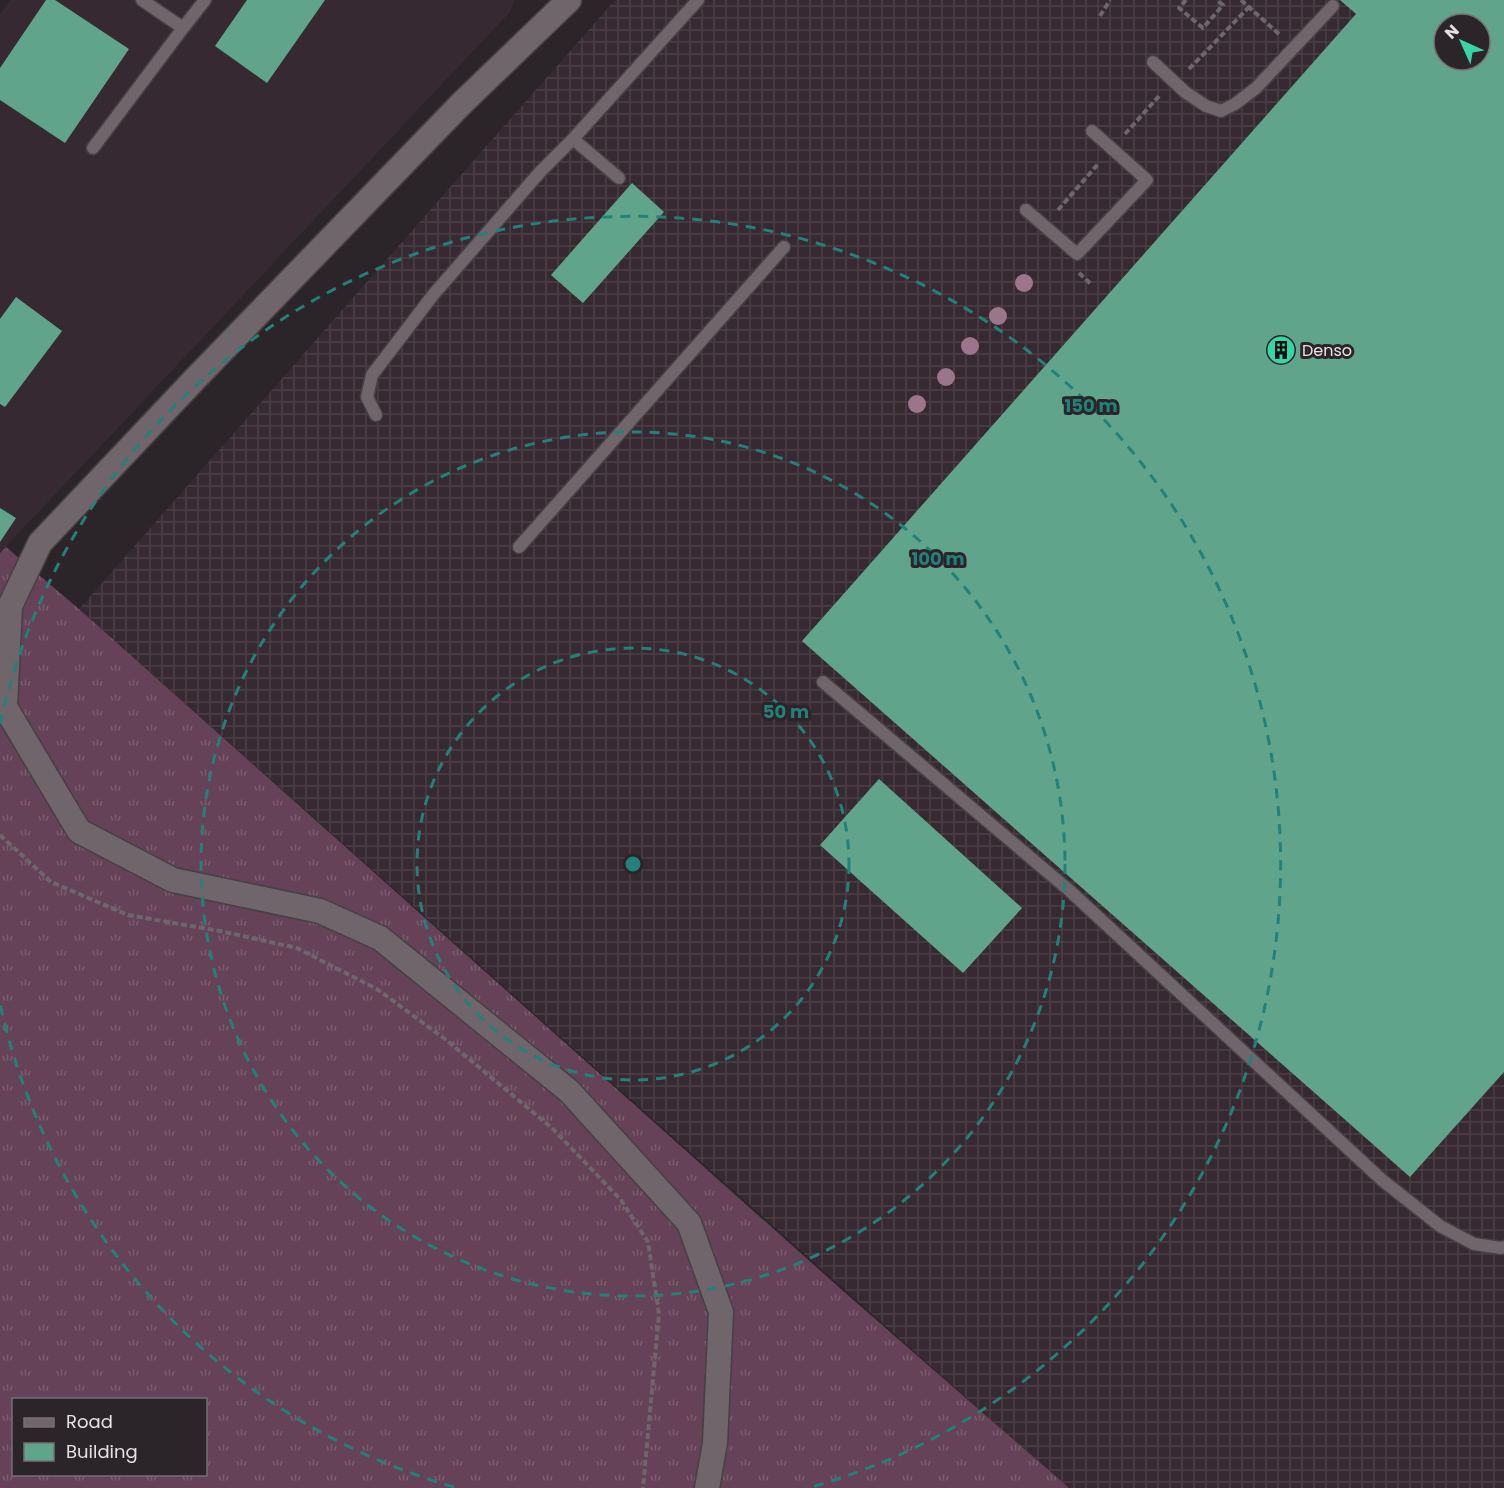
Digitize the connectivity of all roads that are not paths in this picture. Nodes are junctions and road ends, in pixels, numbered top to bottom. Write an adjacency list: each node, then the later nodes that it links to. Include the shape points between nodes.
1 (142, 0): 6 (lane)
2 (205, 0): 6 (lane)
3 (569, 0): 18 (street, via 461,104 40,543 10,606 5,707 79,831 173,880 320,911 380,938 569,1090 681,1214 689,1223 721,1312 715,1443)
4 (698, 0): 9 (lane)
5 (1333, 6): 7 (lane, via 1256,88 1221,111 1185,92)
6 (183, 28): 10 (lane)
7 (1153, 62)
8 (1092, 131): 12 (lane, via 1148,180 1077,254)
9 (573, 139): 11 (lane); 14 (lane, via 433,295 372,375 367,397)
10 (93, 148)
11 (619, 178)
12 (1026, 210)
13 (784, 247): 15 (lane)
14 (376, 415)
15 (519, 547)
16 (823, 682): 17 (lane, via 1070,891 1382,1180 1440,1226 1474,1244)
17 (1504, 1247)
18 (707, 1488)

